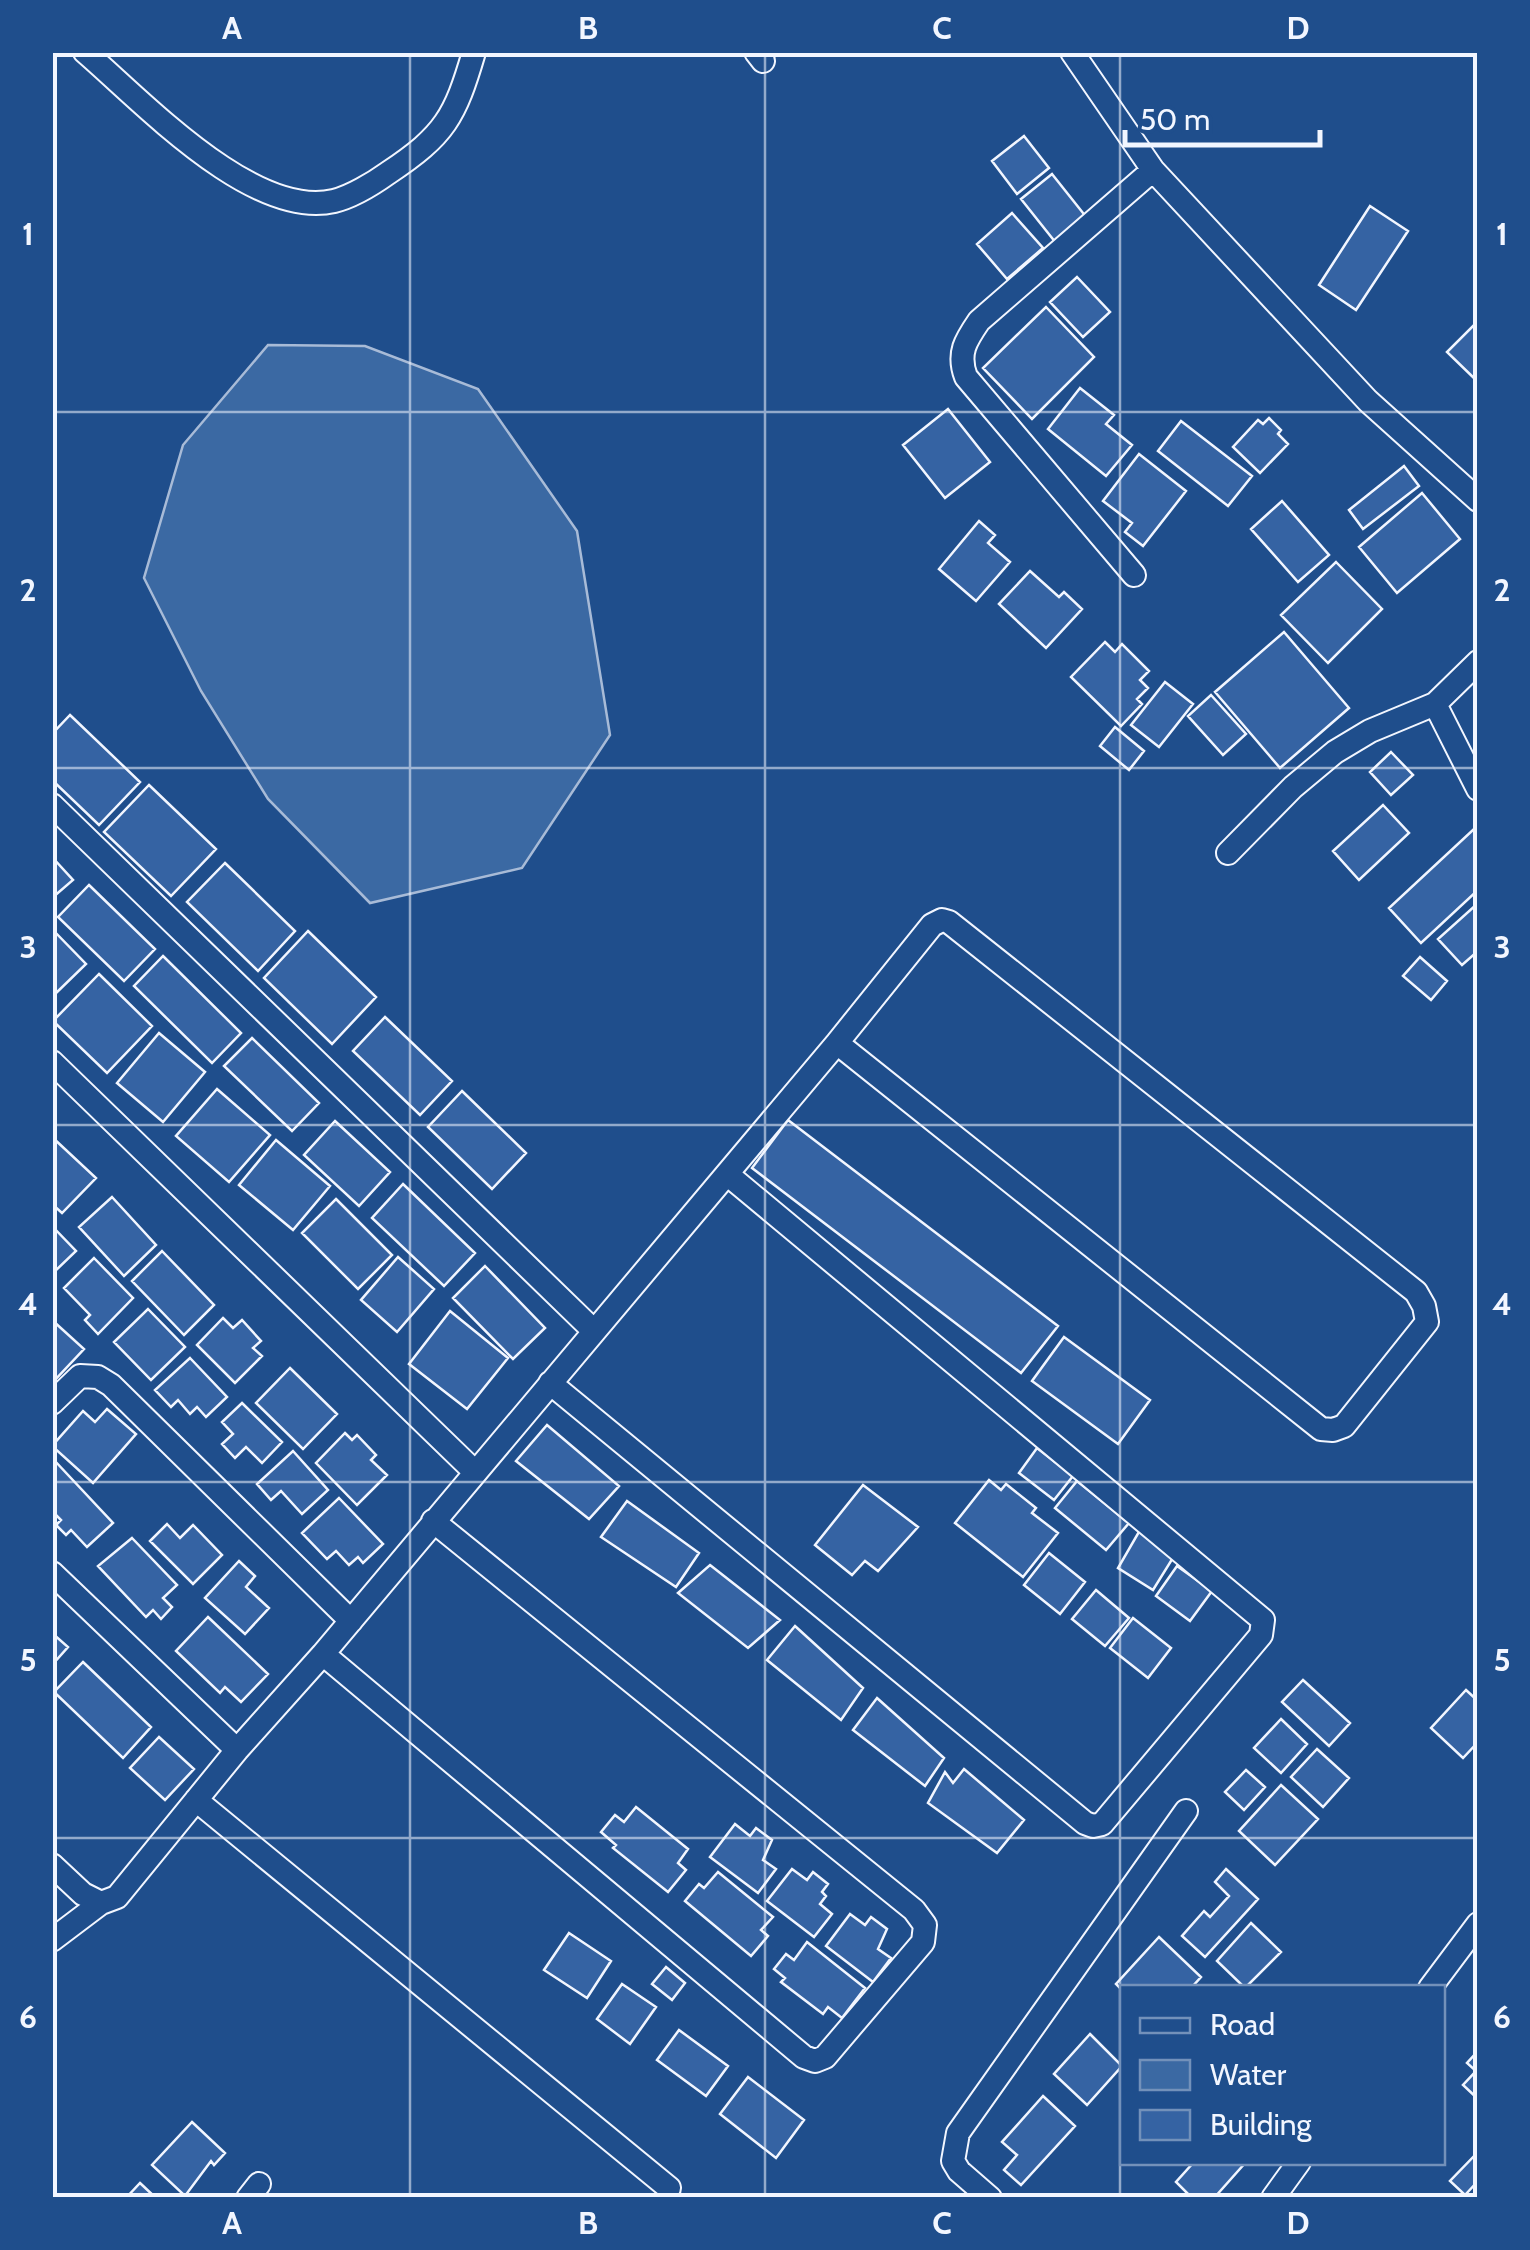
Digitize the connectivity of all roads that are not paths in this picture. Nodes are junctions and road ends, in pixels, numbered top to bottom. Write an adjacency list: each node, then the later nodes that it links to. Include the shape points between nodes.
1 (86, 52): 2 (street, via 248,185 286,200 334,201 382,178 440,131 458,104)
2 (474, 52)
3 (1072, 52): 4 (street)
4 (1153, 170): 5 (street, via 1368,401); 6 (street, via 979,320 960,362)
5 (1478, 500)
6 (1134, 575)
7 (1478, 662): 8 (street)
8 (1434, 704): 9 (street); 11 (street, via 1335,752)
9 (1478, 789)
10 (52, 805): 15 (street)
11 (1228, 853)
12 (837, 1043): 12 (street, via 932,925 949,922 1416,1292 1427,1322 1344,1426 1321,1429); 14 (street)
13 (52, 1062): 18 (street)
14 (727, 1174): 15 (street); 16 (street, via 1263,1620 1261,1635 1102,1824 1085,1823)
15 (594, 1331): 16 (street)
16 (550, 1383): 18 (street)
17 (52, 1403): 21 (street, via 80,1376 112,1385)
18 (474, 1472): 19 (street)
19 (433, 1521): 21 (street); 22 (street, via 914,1910 925,1925 922,1942 825,2058 804,2057)
20 (52, 1573): 23 (street)
21 (351, 1621): 22 (street)
22 (323, 1654): 23 (street)
23 (237, 1750): 24 (street)
24 (196, 1800): 27 (street, via 116,1897); 32 (street)
25 (1186, 1811): 33 (street, via 958,2133 953,2162)
26 (52, 1865): 27 (street)
27 (101, 1903): 29 (street)
28 (1478, 1924): 30 (street)
29 (52, 1940)
30 (1432, 1985)
31 (1297, 2165): 34 (street)
32 (668, 2188)
33 (990, 2198)
34 (1272, 2198)

